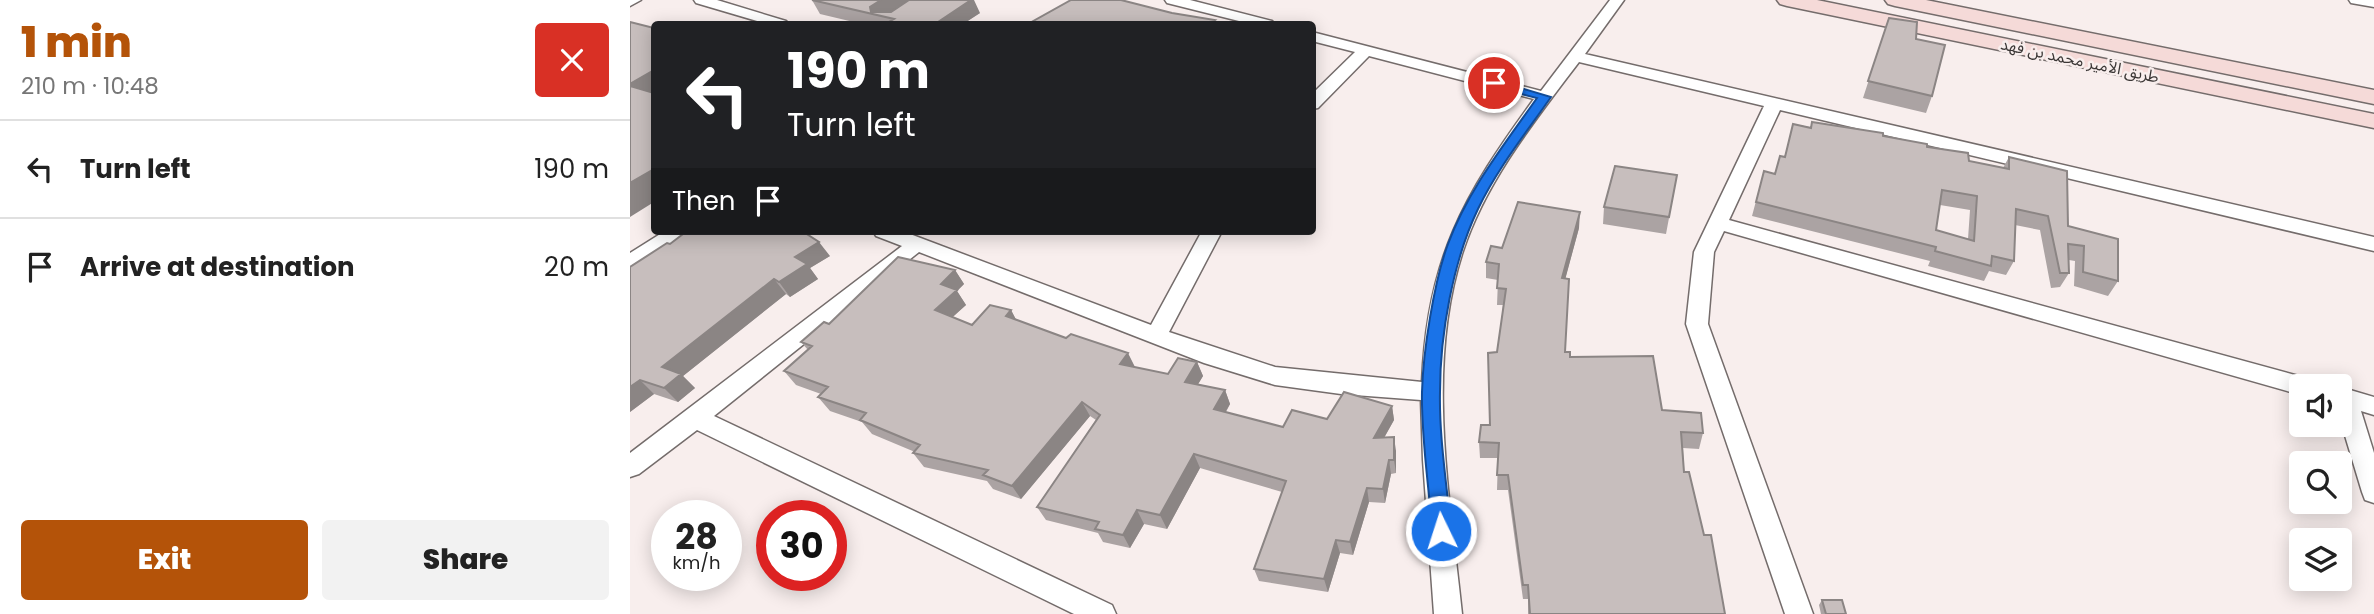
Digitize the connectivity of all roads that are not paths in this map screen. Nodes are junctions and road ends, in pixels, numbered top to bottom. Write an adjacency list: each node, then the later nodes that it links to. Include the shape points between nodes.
1 (701, 0): 8 (street)
2 (1172, 0): 9 (street)
3 (1617, 0): 12 (street)
4 (1787, 0): 17 (street, طريق الأمير محمد بن فهد)
5 (1895, 0): 14 (street, طريق الأمير محمد بن فهد)
6 (2357, 0): 7 (street)
7 (2374, 3)
8 (771, 21)
9 (1255, 21)
10 (1316, 37): 11 (street)
11 (1366, 50): 13 (street); 15 (street)
12 (1576, 57): 13 (street); 16 (street)
13 (1545, 97): 26 (street, via 1498,163 1454,246 1442,296)
14 (2374, 97)
15 (1316, 100)
16 (1774, 104): 18 (street); 22 (street)
17 (2374, 121)
18 (1718, 223): 25 (street); 35 (street, via 1704,253 1697,324)
19 (673, 235): 23 (street)
20 (1210, 235): 24 (street)
21 (902, 236): 24 (street); 29 (street)
22 (2374, 244)
23 (630, 262)
24 (1157, 335): 26 (street, via 1275,376)
25 (2289, 382)
26 (1431, 392): 34 (street)
27 (2352, 400): 28 (street)
28 (2374, 406)
29 (695, 418): 31 (street); 33 (street)
30 (2352, 427): 32 (street)
31 (630, 467)
32 (2374, 492)
33 (1102, 614)
34 (1448, 614)
35 (1799, 614)

